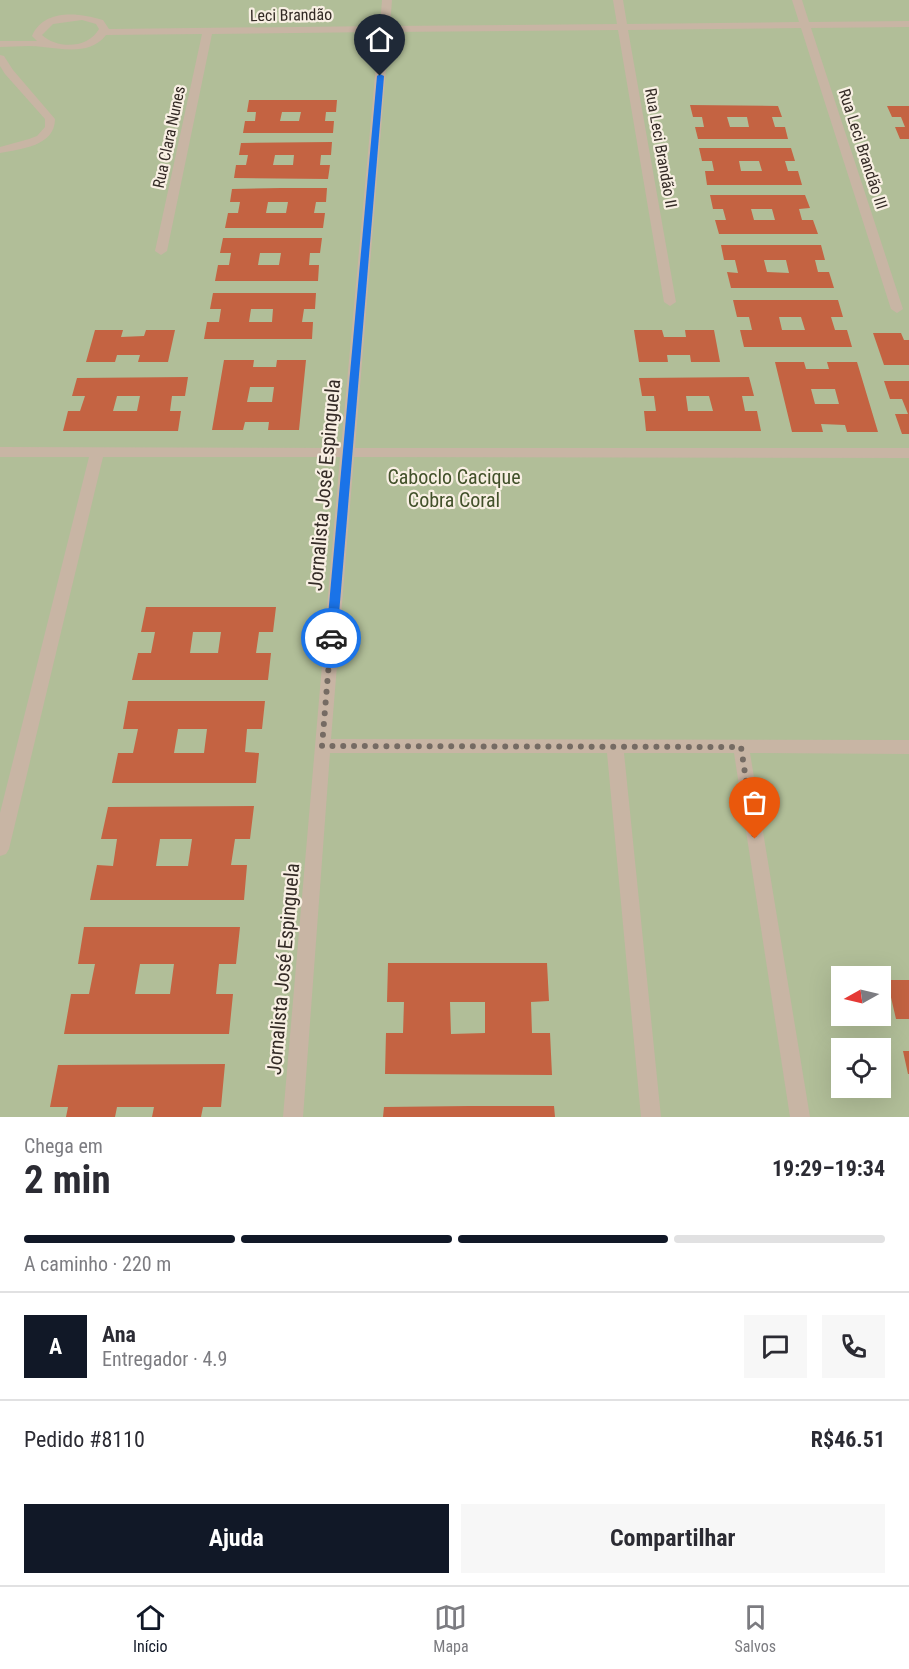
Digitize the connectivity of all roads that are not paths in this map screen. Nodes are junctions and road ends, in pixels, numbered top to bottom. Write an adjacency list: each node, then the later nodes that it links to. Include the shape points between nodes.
1 (387, 0): 7 (street, Jornalista José Espinguela)
2 (618, 0): 6 (street, Rua Leci Brandão II)
3 (797, 0): 5 (street, Rua Leci Brandão III)
4 (909, 24): 5 (street, Leci Brandão)
5 (806, 25): 6 (street, Leci Brandão); 17 (street, Rua Leci Brandão III)
6 (623, 27): 7 (street, Leci Brandão); 16 (street, Rua Leci Brandão II)
7 (384, 29): 8 (street, Leci Brandão); 20 (street, Jornalista José Espinguela)
8 (208, 31): 9 (street, Leci Brandão); 15 (street, Rua Clara Nunes)
9 (105, 32): 11 (street, via 95,41 75,47); 11 (street, via 93,19 60,19 38,31 37,36)
10 (0, 44): 11 (street)
11 (45, 44)
12 (0, 58): 13 (street)
13 (4, 73): 14 (street, via 50,119 52,126 40,138)
14 (0, 150)
15 (161, 251)
16 (670, 302)
17 (897, 309)
18 (0, 452): 19 (street)
19 (97, 452): 20 (street); 26 (street)
20 (347, 452): 21 (street); 22 (street, Jornalista José Espinguela)
21 (909, 453)
22 (322, 746): 23 (street); 27 (street, Jornalista José Espinguela)
23 (615, 747): 24 (street); 28 (street)
24 (741, 747): 25 (street); 29 (street)
25 (909, 747)
26 (0, 849)
27 (293, 1117)
28 (651, 1117)
29 (800, 1117)

